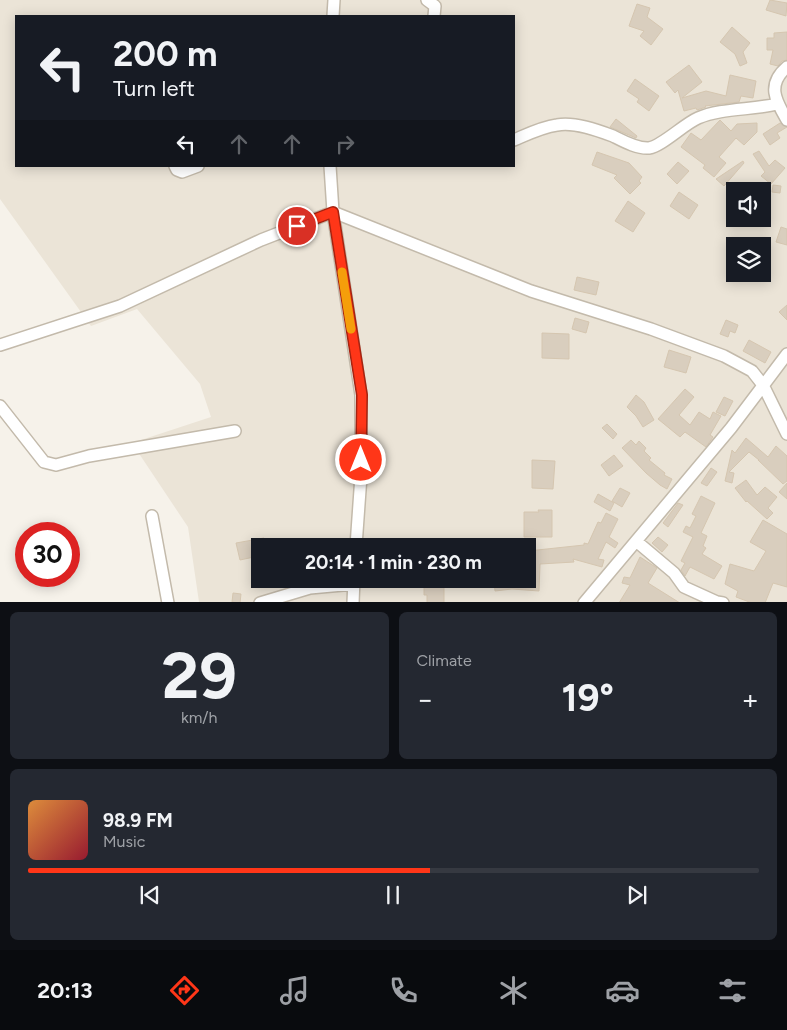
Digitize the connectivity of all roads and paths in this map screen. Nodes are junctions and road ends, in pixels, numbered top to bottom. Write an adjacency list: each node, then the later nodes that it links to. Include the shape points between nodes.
1 (334, 0): 3 (street)
2 (426, 0): 4 (street, via 435,6)
3 (333, 15)
4 (434, 15)
5 (787, 67): 6 (street, via 777,78 774,88)
6 (777, 104): 7 (street); 8 (street, via 699,117 649,148 582,126 558,124)
7 (787, 120)
8 (515, 140)
9 (176, 167): 10 (street, via 182,172)
10 (195, 167)
11 (330, 167): 12 (street)
12 (333, 212): 13 (street, via 261,240 120,306); 15 (street, via 531,291 724,356 752,372); 20 (street, via 362,395)
13 (0, 345)
14 (787, 354): 15 (street)
15 (763, 386): 18 (street); 21 (street)
16 (0, 406): 17 (street, via 44,462 56,465 88,456)
17 (235, 431)
18 (787, 434)
19 (152, 516): 24 (street)
20 (357, 538)
21 (636, 541): 27 (street); 28 (street, via 674,573 684,587)
22 (310, 588): 25 (street)
23 (354, 588): 26 (street)
24 (168, 602)
25 (260, 602)
26 (353, 602)
27 (584, 602)
28 (723, 602)

